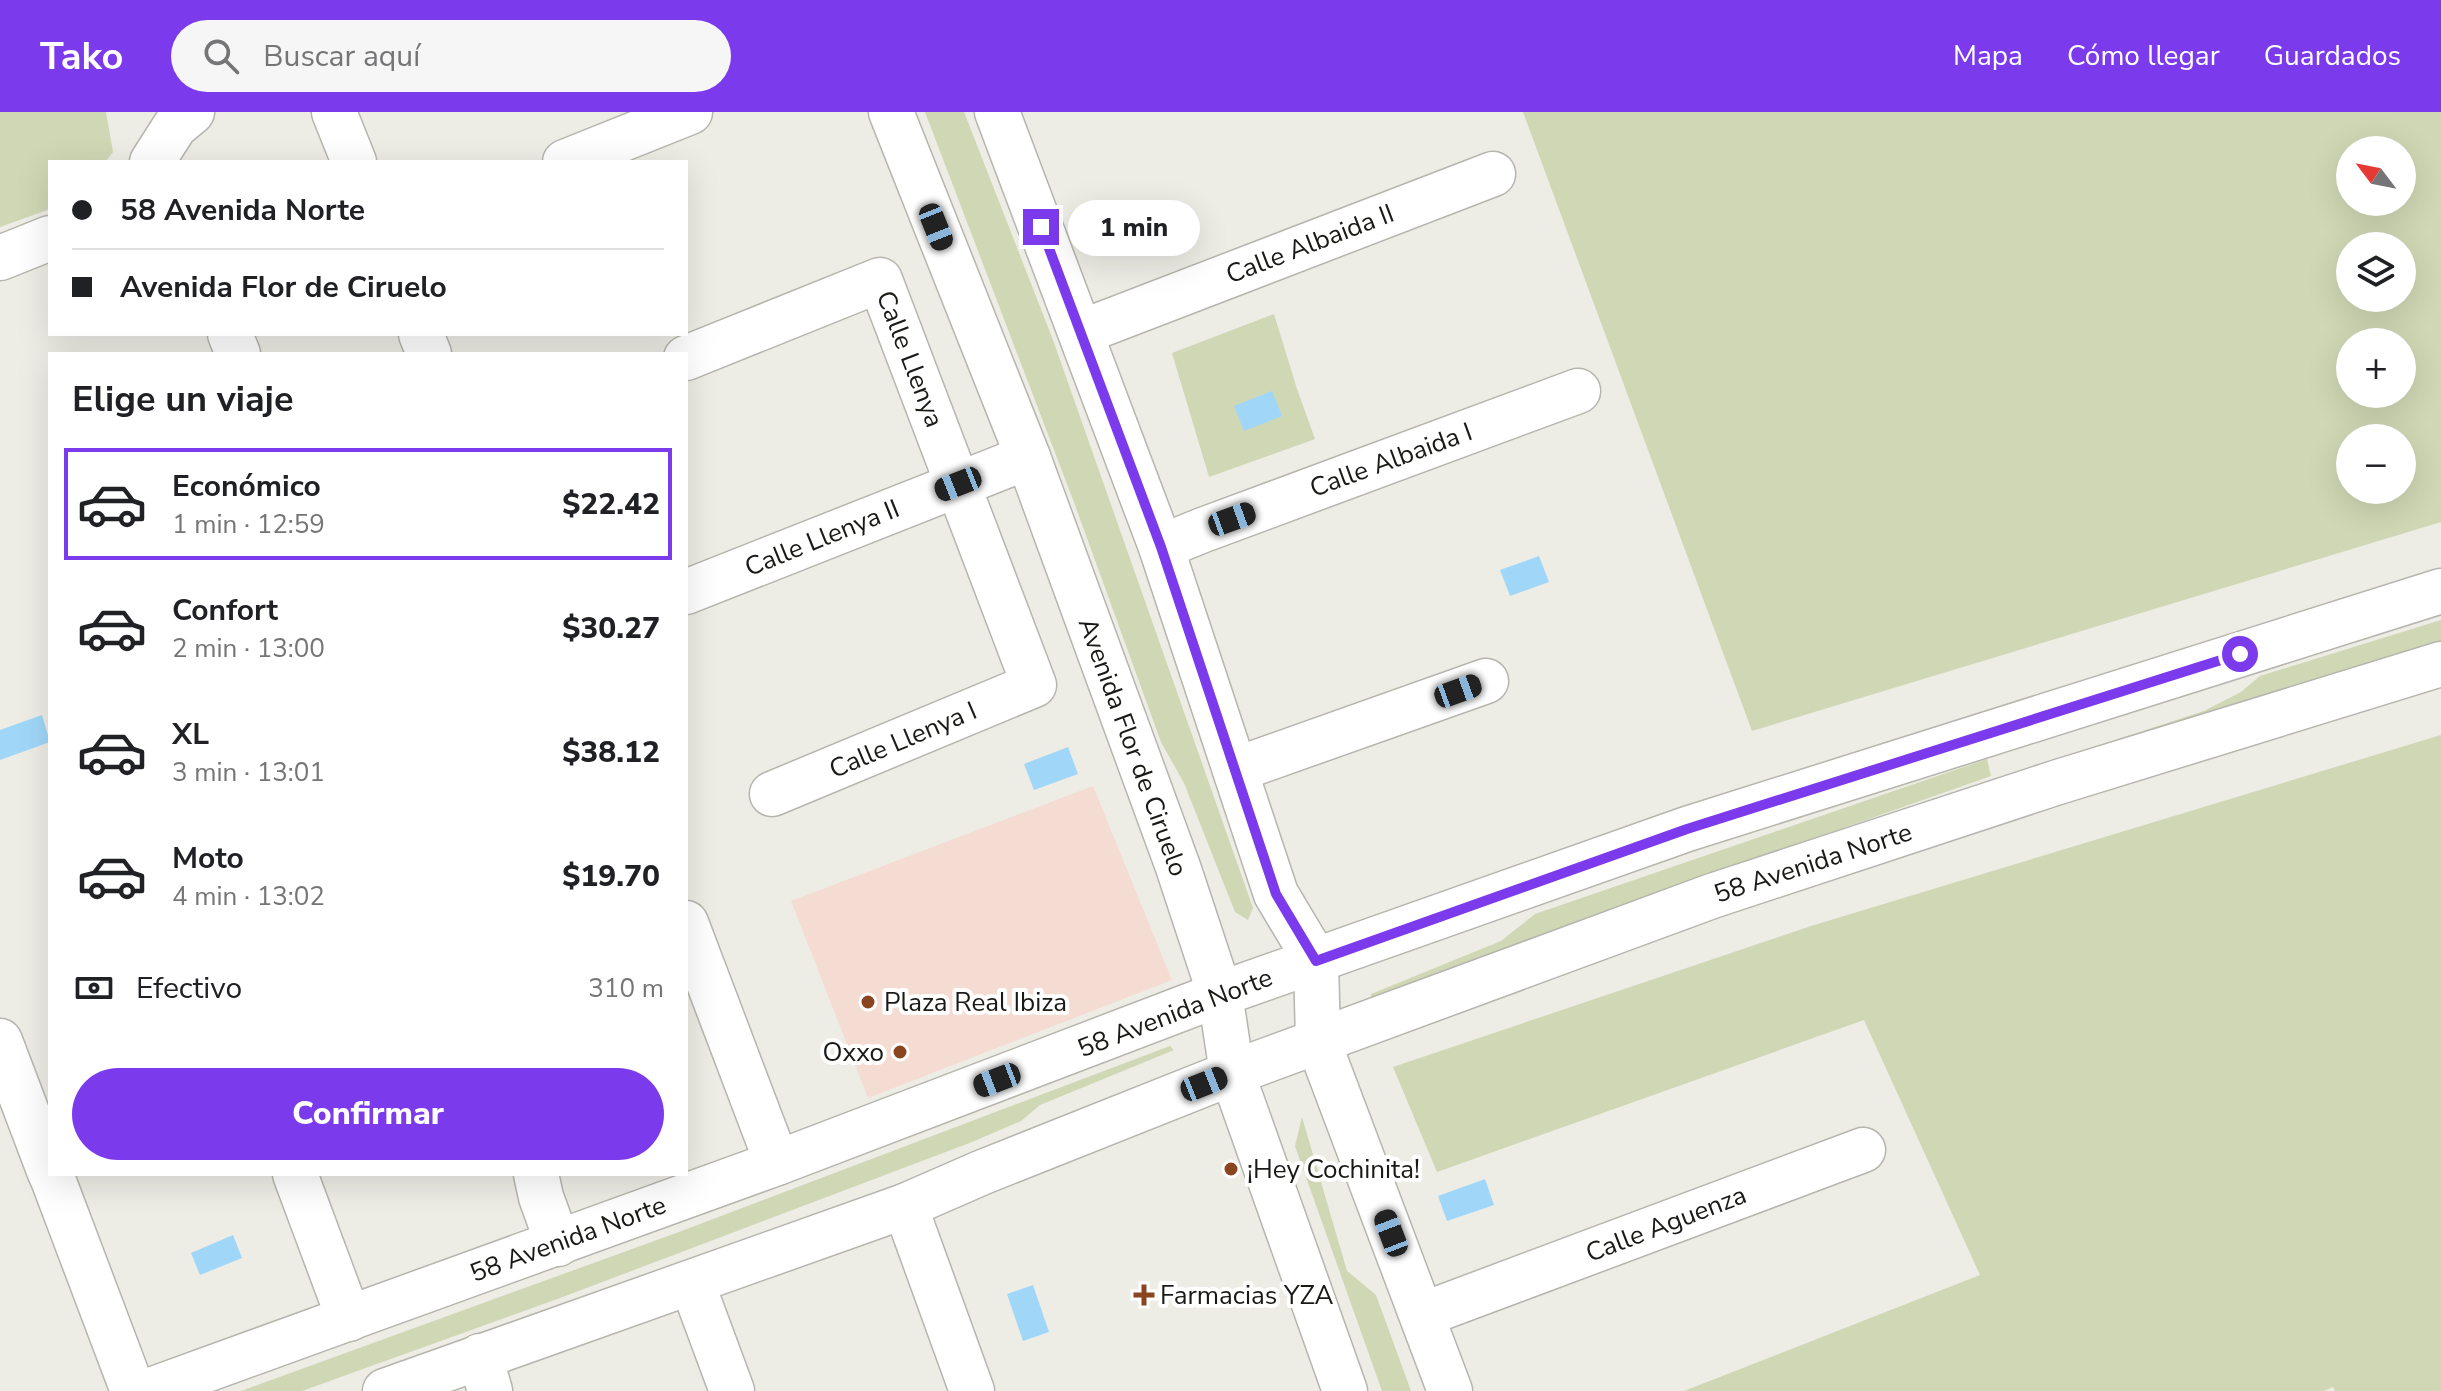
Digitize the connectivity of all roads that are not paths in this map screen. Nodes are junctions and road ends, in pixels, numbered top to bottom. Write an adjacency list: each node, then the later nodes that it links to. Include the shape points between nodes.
1 (143, 112): 8 (main road)
2 (192, 112): 9 (main road, via 175,126)
3 (334, 112): 10 (main road)
4 (690, 112): 7 (main road)
5 (891, 112): 18 (main road, Avenida Flor de Ciruelo)
6 (1008, 115): 15 (main road)
7 (614, 126): 11 (main road)
8 (151, 160)
9 (152, 160)
10 (353, 160)
11 (568, 160)
12 (1493, 174): 15 (main road, Calle Albaida II)
13 (48, 239): 14 (main road)
14 (0, 258)
15 (1082, 332): 20 (main road)
16 (688, 357): 19 (main road, Calle Llenya, via 880,280)
17 (1578, 391): 20 (main road, Calle Albaida I)
18 (1028, 457): 19 (main road, Calle Llenya II); 32 (main road, Avenida Flor de Ciruelo)
19 (971, 479): 21 (main road, Calle Llenya II); 25 (main road, Calle Llenya)
20 (1161, 547): 27 (main road)
21 (688, 591)
22 (2441, 591): 26 (main road, 58 Avenida Norte)
23 (2441, 664): 28 (main road, 58 Avenida Norte)
24 (1486, 681): 27 (main road)
25 (1034, 685): 29 (main road, Calle Llenya I)
26 (2034, 718): 28 (main road); 31 (main road, 58 Avenida Norte, via 1687,829)
27 (1235, 770): 31 (main road, via 1276,894)
28 (2055, 783): 34 (main road, 58 Avenida Norte, via 1712,896)
29 (772, 794)
30 (688, 928): 37 (main road)
31 (1316, 961): 32 (main road, 58 Avenida Norte); 34 (main road)
32 (1220, 994): 35 (main road, Avenida Flor de Ciruelo); 37 (main road, 58 Avenida Norte)
33 (0, 1041): 38 (main road)
34 (1318, 1041): 35 (main road, 58 Avenida Norte); 45 (main road)
35 (1232, 1073): 42 (main road, 58 Avenida Norte); 53 (main road, Avenida Flor de Ciruelo)
36 (1863, 1150): 45 (main road, Calle Aguenza)
37 (777, 1163): 43 (main road, 58 Avenida Norte)
38 (48, 1168)
39 (51, 1176): 48 (main road)
40 (296, 1176): 46 (main road)
41 (538, 1186): 43 (main road)
42 (905, 1206): 44 (main road, 58 Avenida Norte); 52 (main road)
43 (558, 1244): 46 (main road, 58 Avenida Norte)
44 (692, 1283): 47 (main road, 58 Avenida Norte); 51 (main road)
45 (1422, 1315): 54 (main road)
46 (349, 1319): 49 (main road, 58 Avenida Norte)
47 (485, 1373): 50 (main road, 58 Avenida Norte)
48 (133, 1391)
49 (148, 1391)
50 (385, 1391)
51 (732, 1391)
52 (972, 1391)
53 (1345, 1391)
54 (1450, 1391)

